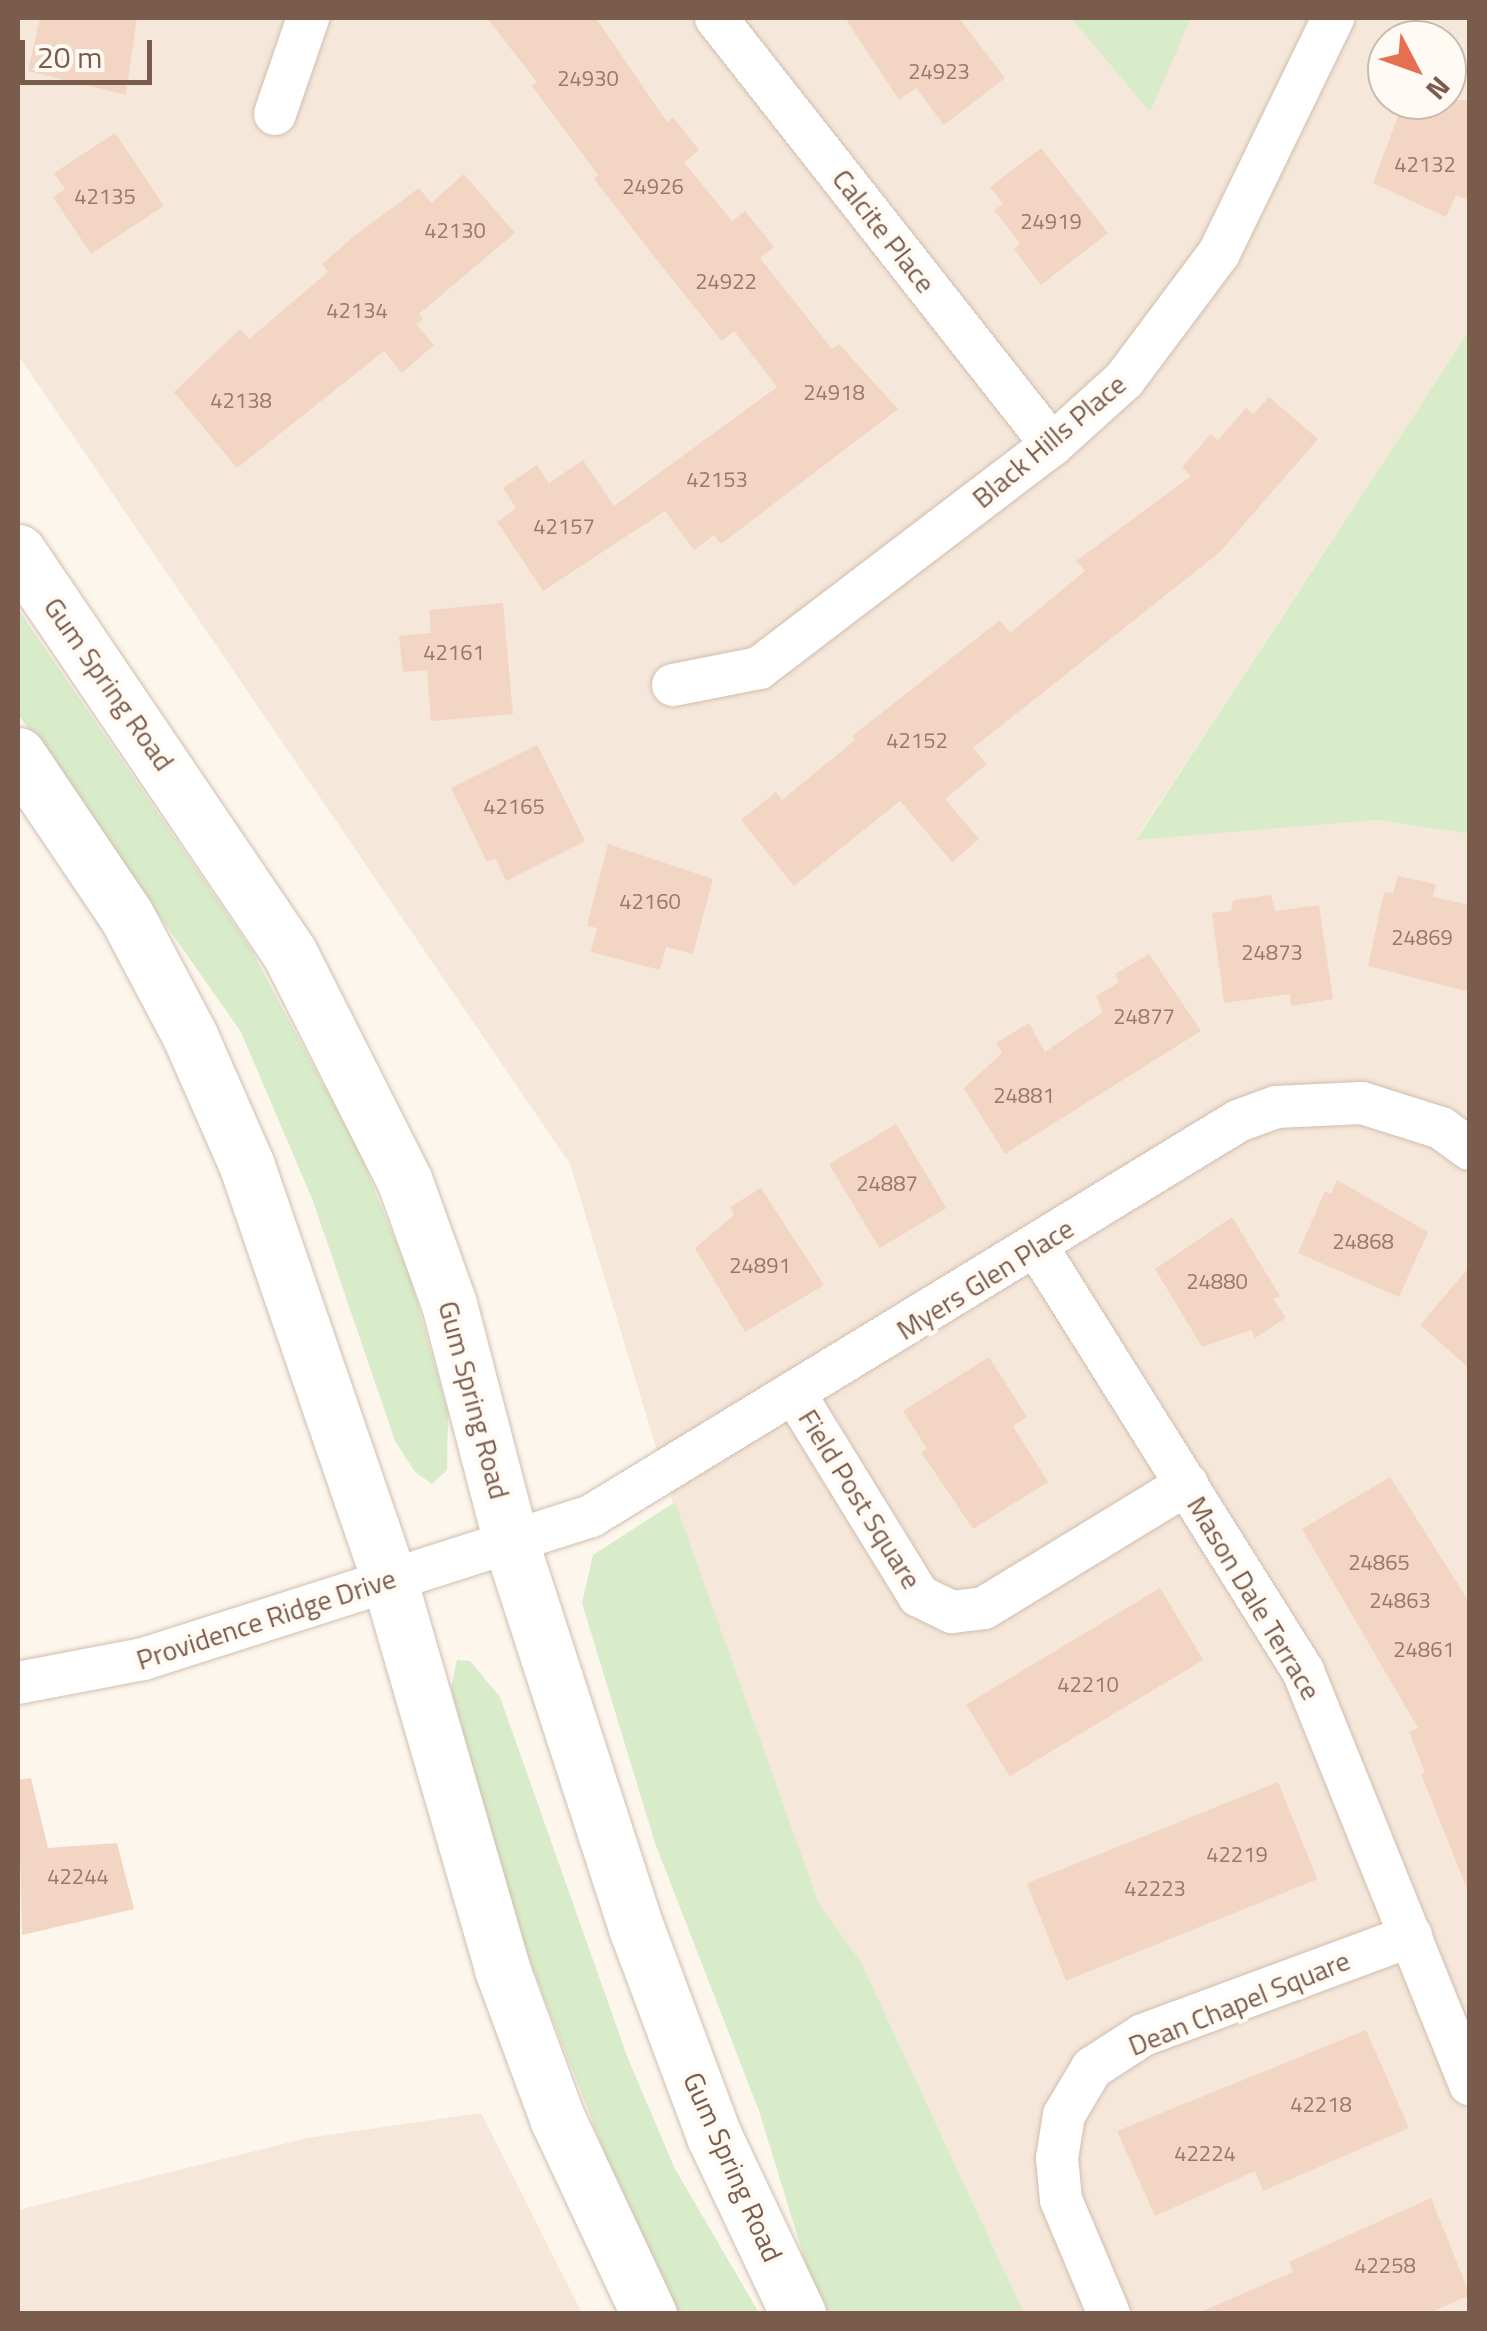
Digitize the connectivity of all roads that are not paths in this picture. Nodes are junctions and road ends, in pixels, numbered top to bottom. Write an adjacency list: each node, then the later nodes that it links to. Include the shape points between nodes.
1 (308, 18): 4 (street)
2 (716, 18): 5 (street, Calcite Place)
3 (1333, 18): 5 (street, Black Hills Place, via 1220,253 1146,356)
4 (275, 114)
5 (1052, 445): 7 (street, Black Hills Place, via 758,668)
6 (18, 552): 13 (main road, Gum Spring Road, via 279,937 356,1074 449,1304)
7 (673, 685)
8 (18, 755): 14 (main road, via 126,915 190,1036 247,1166)
9 (1470, 1149): 10 (street, Myers Glen Place, via 1441,1128 1362,1103 1276,1107 1238,1121)
10 (1037, 1247): 11 (street, Myers Glen Place); 12 (street, Mason Dale Terrace)
11 (796, 1396): 12 (street, Field Post Square, via 910,1583 933,1606 952,1612 984,1608); 13 (street, Myers Glen Place, via 592,1516)
12 (1186, 1484): 16 (street, Mason Dale Terrace, via 1303,1671)
13 (512, 1546): 14 (street, Providence Ridge Drive); 19 (main road, Gum Spring Road, via 637,1930 714,2136)
14 (389, 1579): 15 (street, Providence Ridge Drive, via 143,1659); 18 (main road, via 502,1970 557,2118)
15 (18, 1684)
16 (1411, 1936): 17 (street, Mason Dale Terrace); 20 (street, Dean Chapel Square, via 1143,2035 1092,2068 1064,2115 1057,2158 1061,2200)
17 (1470, 2085)
18 (649, 2314)
19 (798, 2314)
20 (1109, 2314)

